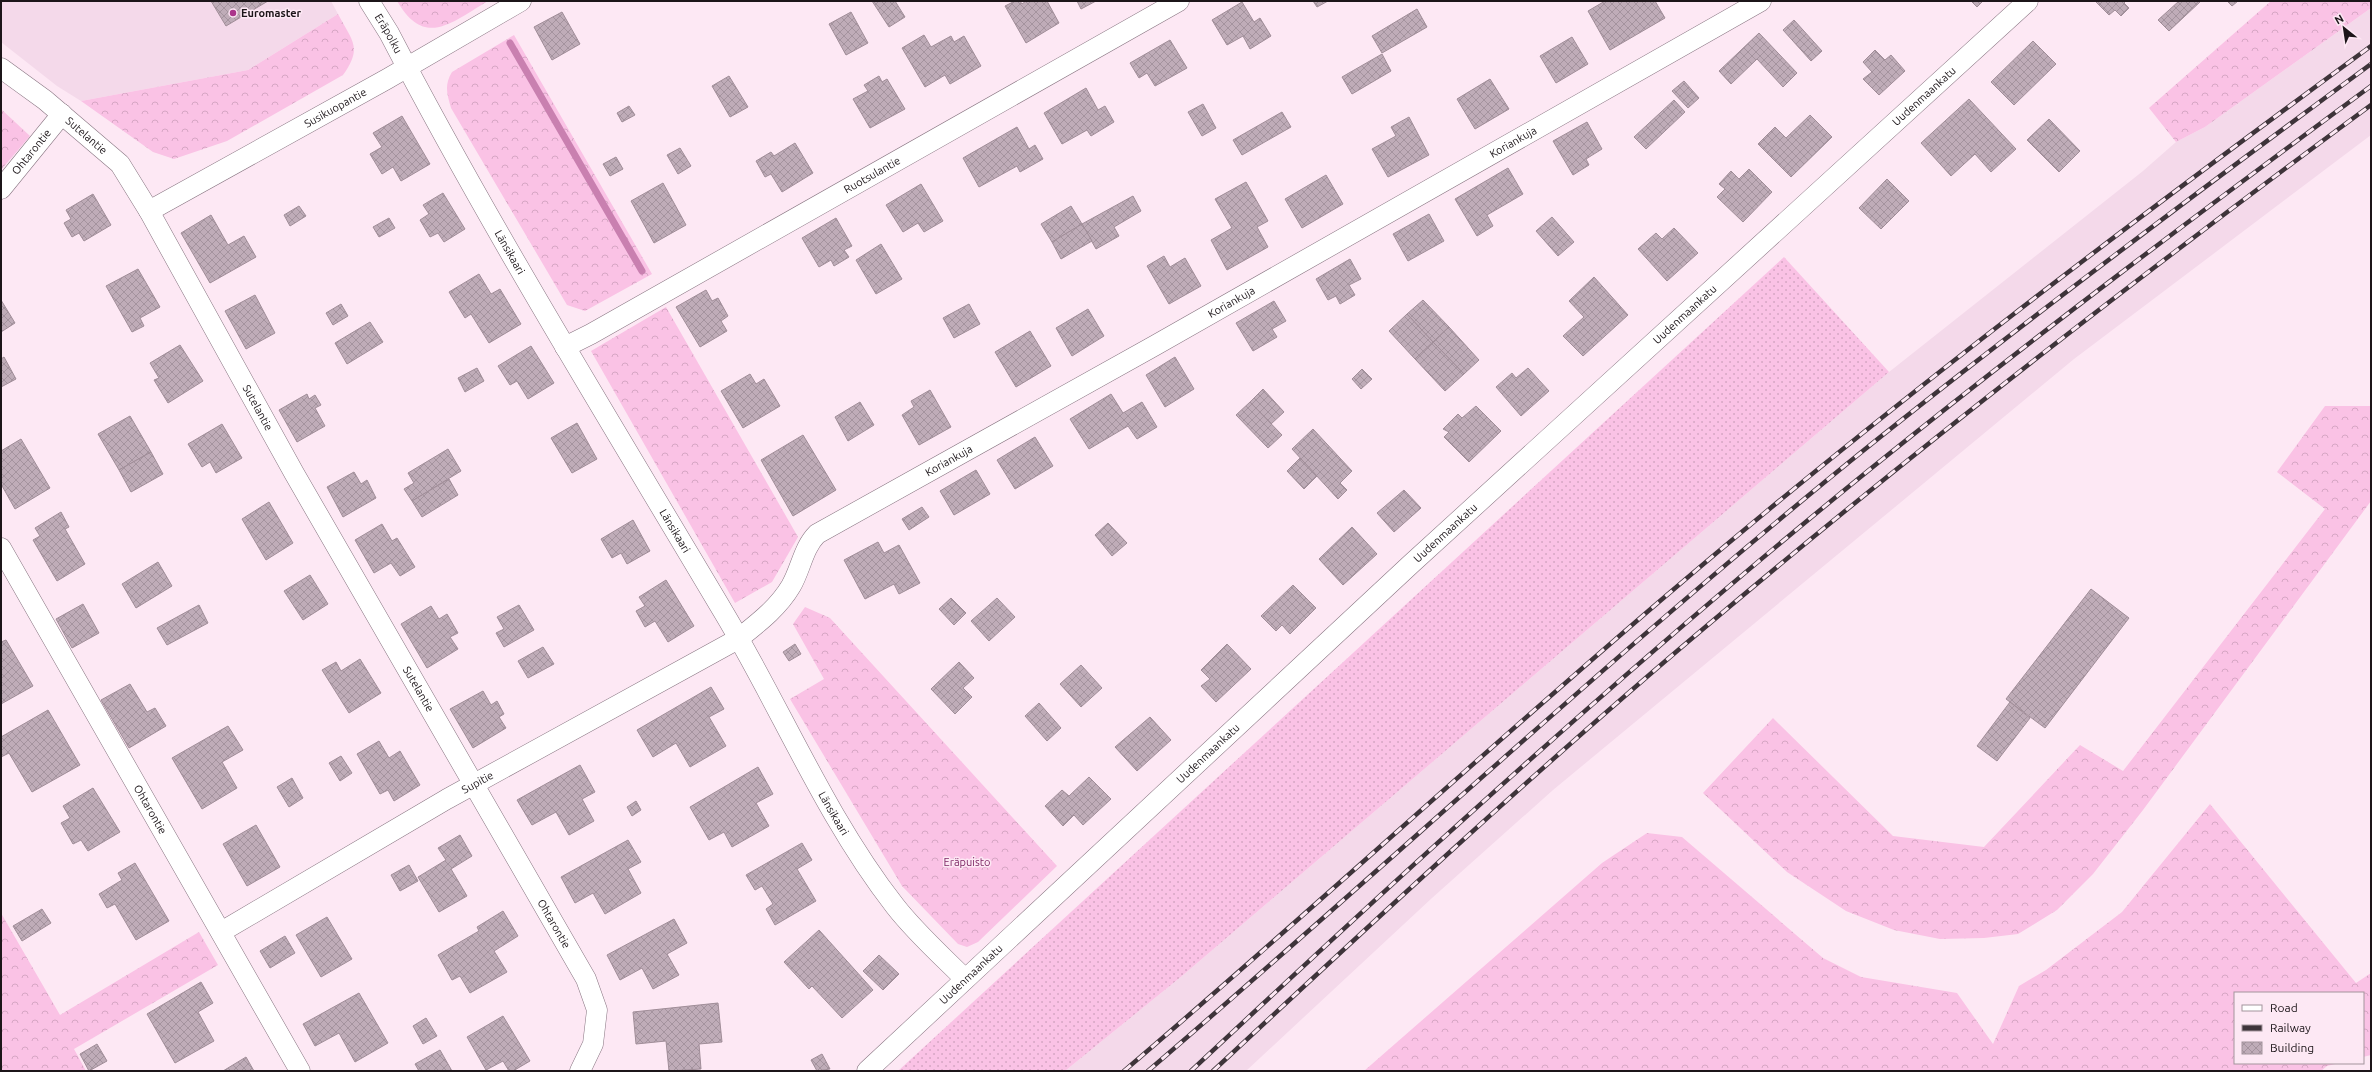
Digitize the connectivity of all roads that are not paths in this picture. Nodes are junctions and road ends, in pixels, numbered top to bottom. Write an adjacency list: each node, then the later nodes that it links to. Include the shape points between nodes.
1 (368, 1): 6 (street, Eräpolku)
2 (521, 1): 6 (street, Susikuopantie)
3 (1179, 1): 11 (street, Ruotsulantie)
4 (1761, 1): 13 (street, Koriankuja, via 1147,350 817,534 809,542 790,588 772,611)
5 (2028, 1): 16 (street, Uudenmaankatu, via 1411,564)
6 (407, 67): 10 (street, Susikuopantie); 11 (street, Länsikaari)
7 (1, 68): 8 (street, Sutelantie)
8 (62, 114): 9 (street, Ohtarontie); 10 (street, Sutelantie, via 120,164)
9 (1, 189)
10 (149, 211): 14 (street, Sutelantie, via 294,473)
11 (565, 347): 13 (street, Länsikaari)
12 (1, 548): 15 (street, Ohtarontie)
13 (738, 639): 14 (street, Supitie); 16 (street, Länsikaari, via 799,753 859,855 917,932)
14 (473, 784): 15 (street, Supitie); 18 (street, Ohtarontie, via 586,979 597,1010 593,1044)
15 (220, 932): 17 (street, Ohtarontie)
16 (965, 979): 19 (street, Uudenmaankatu)
17 (300, 1071)
18 (580, 1071)
19 (867, 1071)

